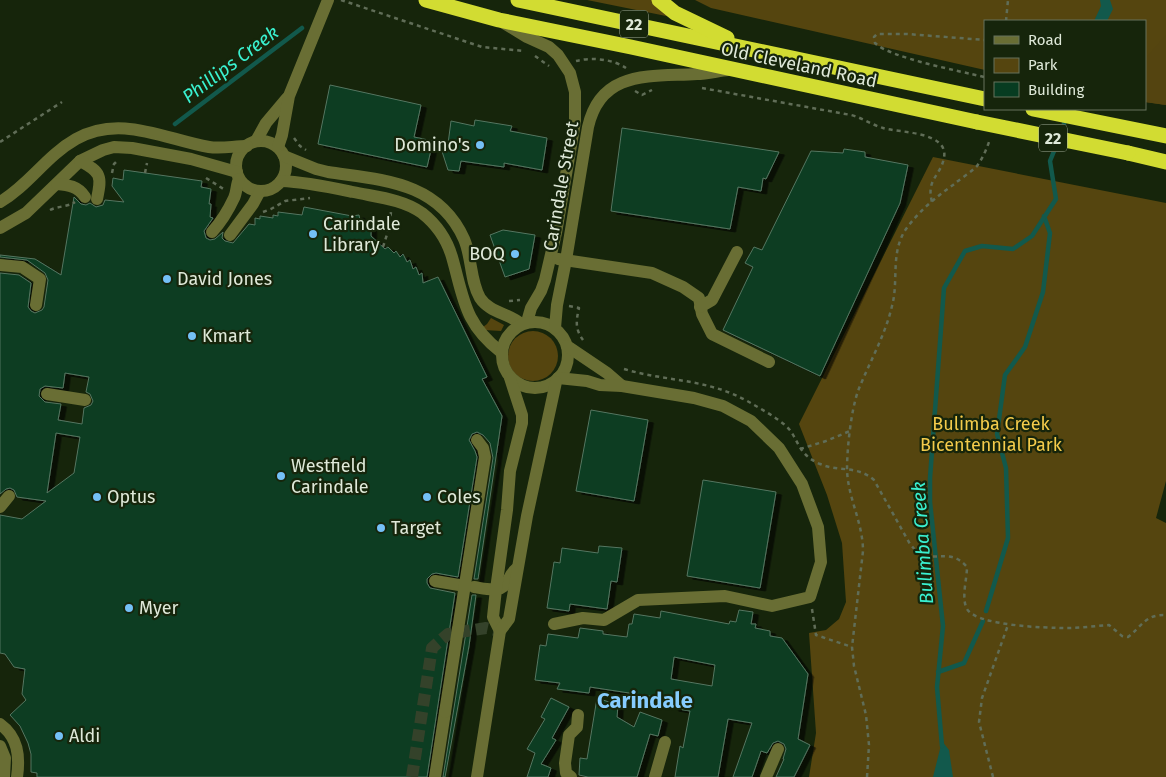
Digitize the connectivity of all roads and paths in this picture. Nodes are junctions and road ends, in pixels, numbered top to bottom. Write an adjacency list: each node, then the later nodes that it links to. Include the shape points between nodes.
1 (328, 0): 12 (street)
2 (426, 0): 6 (highway, Old Cleveland Road / 22)
3 (518, 0): 9 (highway, Old Cleveland Road / 22)
4 (659, 0): 9 (highway, via 675,13)
5 (1008, 0): 7 (path)
6 (499, 20): 10 (highway, Old Cleveland Road / 22); 37 (street, Carindale Street, via 527,38 549,47 566,64 574,83 575,122)
7 (1006, 20)
8 (984, 40): 11 (path, via 906,34 877,34 874,38 880,49)
9 (750, 50): 13 (highway, Old Cleveland Road / 22)
10 (730, 70): 23 (highway, Old Cleveland Road / 22, bridge); 38 (street, Carindale Street, via 630,78 617,84 600,100 590,117)
11 (984, 77)
12 (289, 96): 19 (street); 21 (street)
13 (983, 99)
14 (62, 102): 18 (path)
15 (1038, 110): 16 (highway, 22)
16 (1166, 136)
17 (991, 137): 57 (path, via 976,166 922,211 899,244 893,304 886,328 857,393)
18 (0, 142)
19 (252, 143): 20 (street, via 210,147 120,127 93,131); 21 (street, via 272,143); 26 (street, via 237,157)
20 (56, 152): 22 (street); 30 (street, via 24,184)
21 (281, 152): 27 (street, via 286,169); 45 (street, via 316,169 402,184 431,198 452,219 464,240 480,298 492,309)
22 (80, 161): 26 (street, via 103,150 122,147 206,162); 28 (street); 28 (street, bridge, via 94,169 100,180 91,198 75,187)
23 (1166, 162)
24 (146, 164): 25 (path)
25 (145, 173)
26 (238, 176): 29 (street, via 252,189); 33 (street, via 235,196)
27 (282, 181): 29 (street, via 275,187); 49 (street, via 372,196 421,212 431,220 448,245 464,302 477,328)
28 (57, 184): 32 (street, via 26,213)
29 (260, 191): 34 (street)
30 (0, 202)
31 (391, 210): 35 (path)
32 (0, 228)
33 (212, 232)
34 (230, 235)
35 (383, 246)
36 (737, 252): 44 (street, via 712,300)
37 (551, 258): 38 (street); 40 (street, Carindale Street)
38 (566, 260): 43 (street, Carindale Street); 44 (street, via 652,273 699,298)
39 (0, 265): 42 (street, via 22,267 40,279)
40 (536, 300): 41 (path); 45 (street, Carindale Street)
41 (506, 301)
42 (36, 305)
43 (557, 305): 46 (street, Carindale Street); 47 (path, via 579,308 577,332)
44 (700, 307): 50 (street, via 712,334)
45 (524, 323): 46 (street, via 537,321); 49 (street, via 507,336)
46 (555, 328): 48 (street)
47 (586, 344)
48 (567, 346): 53 (street, via 567,364); 54 (street)
49 (501, 352): 52 (street, via 502,364)
50 (769, 362)
51 (622, 368): 59 (path, via 716,387 748,401 786,426)
52 (510, 378): 53 (street, via 517,384 534,388); 64 (street, via 522,423 510,471)
53 (557, 380): 54 (street); 61 (street)
54 (622, 386): 65 (street, via 723,406 750,421 779,448 802,484 818,527 821,562)
55 (47, 394): 56 (street)
56 (85, 400)
57 (850, 431): 59 (path); 60 (path)
58 (477, 440): 63 (street, via 484,456)
59 (800, 449): 60 (path, via 820,464)
60 (847, 468): 68 (path, via 869,475 874,480 910,544 918,552 950,556 961,560 967,567 964,599 973,616); 70 (path, via 848,488 863,537)
61 (518, 567): 64 (street, via 509,575 505,585); 69 (street, via 509,619)
62 (435, 581): 63 (street)
63 (469, 586): 64 (street); 78 (street, bridge)
64 (496, 589): 69 (street, via 494,617)
65 (810, 597): 67 (street, via 772,606 725,596 638,600 604,620 583,618); 70 (path, via 816,635)
66 (1166, 615): 68 (path, via 1145,619 1128,636 1122,636 1109,625 1068,628)
67 (554, 624)
68 (1008, 625): 84 (path, via 982,698 979,722)
69 (500, 631): 79 (street)
70 (852, 646): 83 (path, via 866,715 869,745)
71 (578, 715): 80 (street, via 577,727 569,735 565,763 566,772)
72 (0, 724): 77 (street, via 14,738 19,754)
73 (666, 742): 81 (street)
74 (0, 746): 76 (street, via 5,758)
75 (778, 749): 82 (street)
76 (4, 777)
77 (17, 777)
78 (435, 777)
79 (477, 777)
80 (571, 777)
81 (655, 777)
82 (766, 777)
83 (867, 777)
84 (993, 777)

